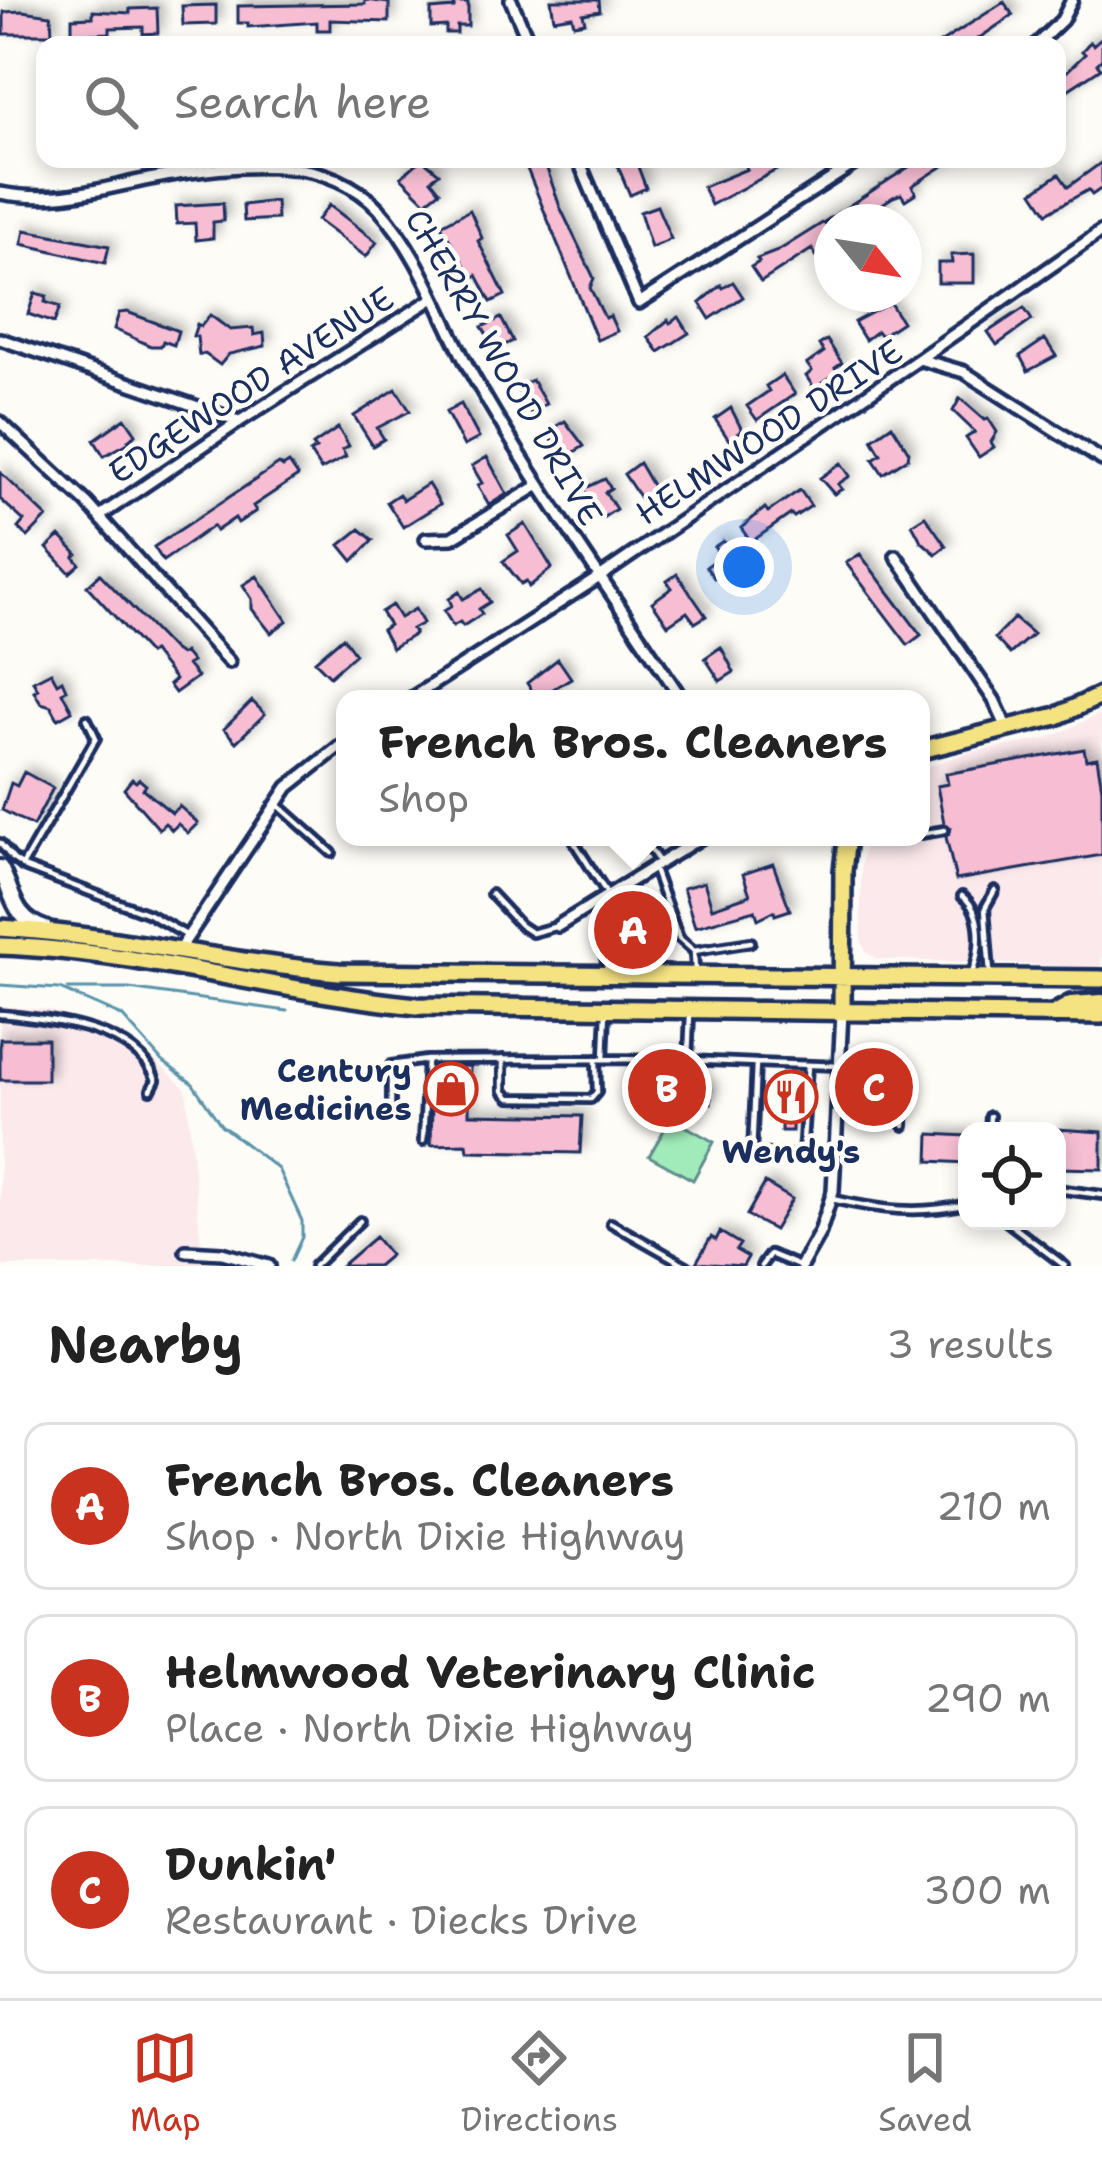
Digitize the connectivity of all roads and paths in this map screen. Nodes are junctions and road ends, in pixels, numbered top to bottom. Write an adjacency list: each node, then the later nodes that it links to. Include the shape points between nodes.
1 (511, 0): 3 (street)
2 (1072, 0): 4 (street)
3 (526, 36)
4 (1045, 36)
5 (268, 168): 9 (street, CHERRY WOOD DRIVE, via 204,171 56,199)
6 (294, 168): 11 (street, CHERRY WOOD DRIVE, via 376,205)
7 (582, 168): 8 (street, via 639,303)
8 (848, 168)
9 (0, 193)
10 (1102, 231): 13 (street)
11 (432, 298): 14 (street, EDGEWOOD AVENUE); 17 (street, CHERRY WOOD DRIVE)
12 (0, 339): 14 (street)
13 (920, 359): 16 (street, HELMWOOD DRIVE, via 964,372); 21 (street, HELMWOOD DRIVE)
14 (240, 421): 18 (street, EDGEWOOD AVENUE)
15 (0, 422): 18 (street)
16 (1102, 460)
17 (539, 485): 19 (street, via 452,538); 21 (street, CHERRY WOOD DRIVE)
18 (100, 516): 22 (street)
19 (426, 539)
20 (896, 556): 27 (street)
21 (598, 578): 23 (street, HELMWOOD DRIVE); 24 (street, CHERRY WOOD DRIVE)
22 (229, 662)
23 (424, 690)
24 (676, 690)
25 (1101, 697): 27 (main road)
26 (87, 719): 40 (lane, via 95,738)
27 (1007, 729): 28 (main road)
28 (930, 747)
29 (336, 749): 30 (street)
30 (276, 803): 38 (lane); 50 (street)
31 (945, 830): 32 (lane)
32 (930, 832)
33 (0, 843): 40 (lane)
34 (577, 846): 44 (lane)
35 (646, 846): 39 (lane)
36 (687, 846): 39 (street)
37 (847, 846): 57 (main road)
38 (332, 853)
39 (656, 865): 44 (street); 53 (lane, via 679,938)
40 (22, 866): 50 (lane)
41 (0, 868): 49 (street, via 15,909)
42 (995, 890): 59 (lane, via 985,908)
43 (491, 894): 47 (lane, via 532,933)
44 (608, 895): 46 (street)
45 (962, 896): 58 (lane, via 976,912)
46 (595, 903): 47 (street); 55 (lane)
47 (558, 926)
48 (0, 928): 49 (main road)
49 (56, 932): 54 (main road)
50 (186, 935): 54 (street)
51 (751, 942): 53 (lane)
52 (0, 946): 62 (main road, via 417,1006)
53 (694, 951): 56 (lane)
54 (177, 953): 55 (main road, via 339,972)
55 (607, 975): 56 (main road)
56 (695, 976): 57 (main road)
57 (843, 978): 58 (main road); 64 (main road)
58 (969, 979): 59 (main road)
59 (990, 979): 60 (main road)
60 (1102, 979)
61 (1102, 1003): 65 (highway)
62 (606, 1008): 63 (main road); 69 (lane)
63 (690, 1009): 64 (main road); 71 (lane)
64 (842, 1012): 65 (main road); 74 (street)
65 (1055, 1014): 67 (main road)
66 (0, 1015): 75 (lane, via 55,1020 124,1044 151,1066)
67 (1102, 1015)
68 (502, 1059): 69 (lane); 69 (lane, via 510,1098 591,1099); 70 (lane)
69 (600, 1059): 71 (lane)
70 (427, 1060): 76 (lane, via 392,1065); 81 (lane)
71 (688, 1060): 72 (lane)
72 (756, 1063): 73 (lane); 73 (lane, via 752,1153 802,1156)
73 (808, 1065): 74 (lane)
74 (840, 1066): 84 (street)
75 (151, 1090)
76 (391, 1111)
77 (989, 1116): 79 (lane)
78 (861, 1122): 80 (lane, via 862,1069 867,1060 888,1060 905,1069)
79 (989, 1122)
80 (904, 1126)
81 (423, 1142)
82 (1066, 1190): 83 (lane)
83 (1102, 1195)
84 (832, 1199): 85 (lane, via 889,1212); 94 (street)
85 (958, 1206)
86 (360, 1221): 91 (lane)
87 (611, 1223): 92 (lane)
88 (1018, 1230): 95 (lane)
89 (186, 1251): 90 (street)
90 (269, 1266)
91 (314, 1266)
92 (687, 1266)
93 (761, 1266): 94 (lane, via 770,1254)
94 (800, 1266)
95 (1065, 1266)

